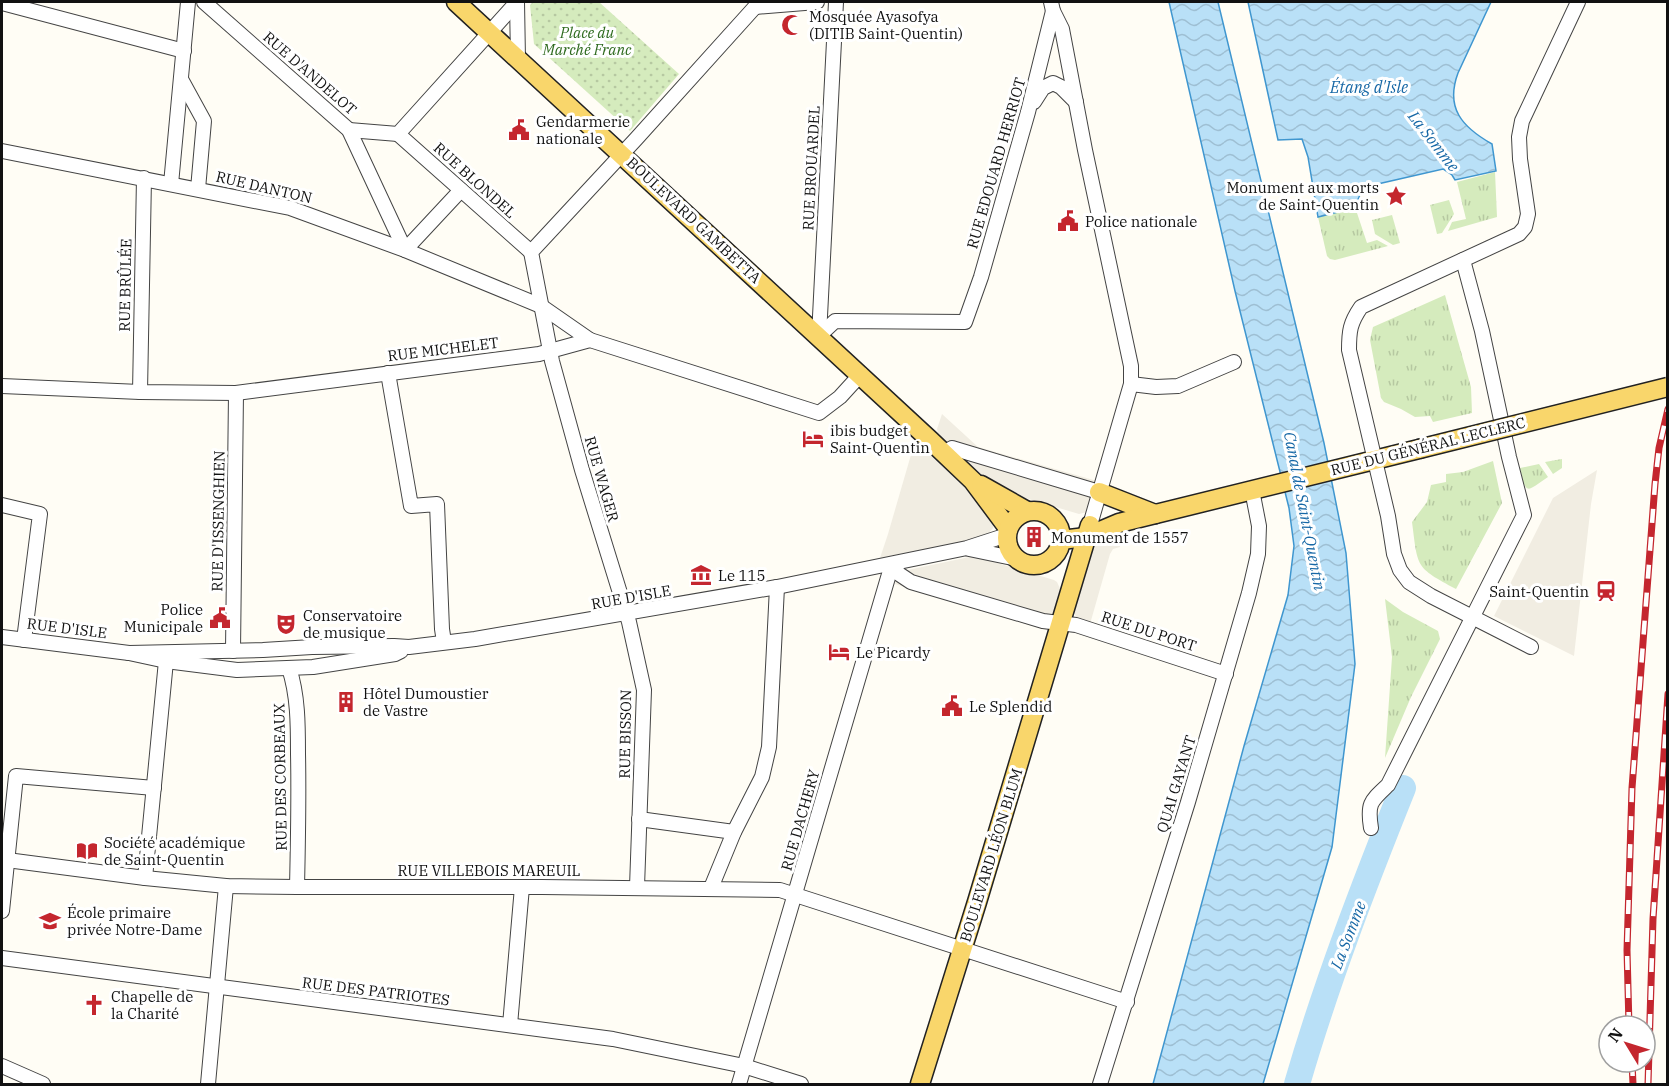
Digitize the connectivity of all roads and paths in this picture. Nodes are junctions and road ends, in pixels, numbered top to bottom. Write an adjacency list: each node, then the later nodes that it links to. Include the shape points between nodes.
1 (188, 2): 12 (street)
2 (204, 2): 17 (street, RUE D'ANDELOT)
3 (456, 2): 11 (main road, BOULEVARD GAMBETTA)
4 (517, 2): 11 (street); 13 (street)
5 (817, 2): 9 (street)
6 (836, 2): 29 (street, RUE BROUARDEL)
7 (1578, 2): 27 (street, via 1522,121 1519,138 1528,214 1525,227 1519,234)
8 (2, 3): 12 (street)
9 (752, 4): 20 (street)
10 (1052, 6): 15 (street, via 1062,29); 16 (street, RUE EDOUARD HERRIOT)
11 (489, 32): 13 (main road, BOULEVARD GAMBETTA); 18 (street)
12 (184, 51): 14 (street)
13 (518, 59): 20 (main road, BOULEVARD GAMBETTA)
14 (181, 79): 22 (street); 23 (street, via 204,121)
15 (1076, 102): 16 (street, via 1053,83 1043,88); 35 (street, via 1129,348)
16 (1028, 112): 29 (street, RUE EDOUARD HERRIOT, via 981,277 964,322 835,321)
17 (350, 130): 18 (street); 25 (street, RUE D'ANDELOT)
18 (398, 134): 24 (street, RUE BLONDEL)
19 (2, 151): 21 (street, RUE DANTON)
20 (622, 154): 26 (street); 29 (main road, BOULEVARD GAMBETTA)
21 (144, 178): 22 (street, RUE DANTON); 38 (street, RUE BRÛLÉE)
22 (171, 184): 23 (street, RUE DANTON)
23 (198, 189): 25 (street, RUE DANTON, via 290,208)
24 (461, 190): 25 (street); 26 (street, RUE BLONDEL)
25 (405, 250): 28 (street, RUE DANTON)
26 (531, 252): 28 (street, RUE WAGER)
27 (1463, 260): 41 (street, via 1361,307 1353,320 1349,350); 58 (street, via 1524,516)
28 (541, 306): 30 (street, RUE DANTON); 31 (street, RUE WAGER)
29 (819, 336): 34 (main road, BOULEVARD GAMBETTA)
30 (591, 340): 31 (street, RUE MICHELET); 34 (street, via 819,413)
31 (550, 352): 33 (street, RUE MICHELET); 57 (street, RUE WAGER)
32 (1234, 362): 35 (street, via 1178,386)
33 (387, 373): 39 (street, RUE MICHELET); 62 (street, via 411,506 437,504)
34 (861, 374): 40 (main road, BOULEVARD GAMBETTA)
35 (1131, 384): 44 (street)
36 (2, 386): 38 (street, RUE MICHELET)
37 (1668, 387): 41 (main road, RUE DU GÉNÉRAL LECLERC, bridge)
38 (140, 392): 39 (street, RUE MICHELET)
39 (236, 393): 65 (street, RUE D'ISSENGHIEN)
40 (944, 453): 42 (main road, BOULEVARD GAMBETTA); 44 (street, via 952,448)
41 (1376, 459): 43 (main road, RUE DU GÉNÉRAL LECLERC); 58 (street, via 1400,570 1409,582 1431,596)
42 (973, 481): 46 (main road); 48 (main road)
43 (1258, 488): 47 (main road, RUE DU GÉNÉRAL LECLERC); 69 (street, QUAI GAYANT, via 1258,554)
44 (1099, 492): 47 (main road); 49 (street)
45 (2, 505): 61 (street, via 40,514)
46 (1027, 512): 48 (main road, via 1016,518); 50 (main road, via 1051,516)
47 (1155, 514): 49 (main road, RUE DU GÉNÉRAL LECLERC)
48 (1008, 531): 51 (street, RUE D'ISLE); 52 (main road, via 1010,550)
49 (1088, 531): 50 (main road, RUE DU GÉNÉRAL LECLERC); 53 (main road, BOULEVARD LÉON BLUM)
50 (1057, 543): 52 (main road, via 1036,565); 53 (main road); 55 (main road)
51 (967, 548): 52 (street); 54 (street, RUE D'ISLE)
52 (1017, 559)
53 (1079, 563): 55 (main road, BOULEVARD LÉON BLUM)
54 (892, 564): 56 (street, RUE D'ISLE); 59 (street, RUE DU PORT, via 911,582); 82 (street, RUE DACHERY)
55 (1072, 586): 59 (main road, BOULEVARD LÉON BLUM)
56 (777, 587): 57 (street, RUE D'ISLE); 73 (street, via 769,747 762,777)
57 (626, 614): 62 (street, RUE D'ISLE); 71 (street, RUE BISSON, via 644,690)
58 (1473, 616): 64 (street); 72 (street, via 1388,785 1372,800 1368,812)
59 (1061, 624): 69 (street, RUE DU PORT); 84 (main road, BOULEVARD LÉON BLUM)
60 (2, 637): 61 (street, RUE D'ISLE)
61 (24, 640): 66 (street, RUE D'ISLE)
62 (444, 642): 63 (street, RUE D'ISLE)
63 (409, 647): 65 (street, RUE D'ISLE); 68 (street, RUE D'ISLE, via 395,654)
64 (1531, 647)
65 (233, 651): 66 (street, RUE D'ISLE)
66 (129, 653): 67 (street, RUE D'ISLE)
67 (166, 661): 68 (street, RUE D'ISLE, via 237,670); 70 (street)
68 (289, 668): 78 (street, RUE DES CORBEAUX, via 298,742)
69 (1226, 674): 87 (street, QUAI GAYANT)
70 (154, 788): 74 (street, via 16,776); 75 (street)
71 (639, 819): 73 (street); 80 (street, RUE BISSON)
72 (1371, 828)
73 (734, 832): 81 (street)
74 (7, 860): 75 (street, RUE VILLEBOIS MAREUIL); 76 (street)
75 (145, 878): 77 (street, RUE VILLEBOIS MAREUIL)
76 (3, 886): 83 (street)
77 (226, 886): 78 (street, RUE VILLEBOIS MAREUIL); 86 (street)
78 (297, 887): 79 (street, RUE VILLEBOIS MAREUIL)
79 (522, 887): 80 (street, RUE VILLEBOIS MAREUIL); 88 (street)
80 (637, 887): 81 (street, RUE VILLEBOIS MAREUIL)
81 (711, 888): 82 (street, RUE VILLEBOIS MAREUIL)
82 (795, 894): 84 (street, RUE VILLEBOIS MAREUIL); 90 (street, RUE DACHERY)
83 (2, 911)
84 (963, 948): 87 (street, RUE VILLEBOIS MAREUIL); 95 (main road, BOULEVARD LÉON BLUM)
85 (2, 958): 86 (street, RUE DES PATRIOTES)
86 (216, 988): 88 (street, RUE DES PATRIOTES); 92 (street)
87 (1127, 1002): 96 (street, QUAI GAYANT)
88 (510, 1024): 90 (street, RUE DES PATRIOTES, via 613,1039)
89 (2, 1066): 91 (street)
90 (744, 1066): 93 (street, RUE DACHERY); 94 (street, RUE DES PATRIOTES)
91 (43, 1084)
92 (208, 1084)
93 (739, 1084)
94 (801, 1084)
95 (920, 1084)
96 (1100, 1084)

